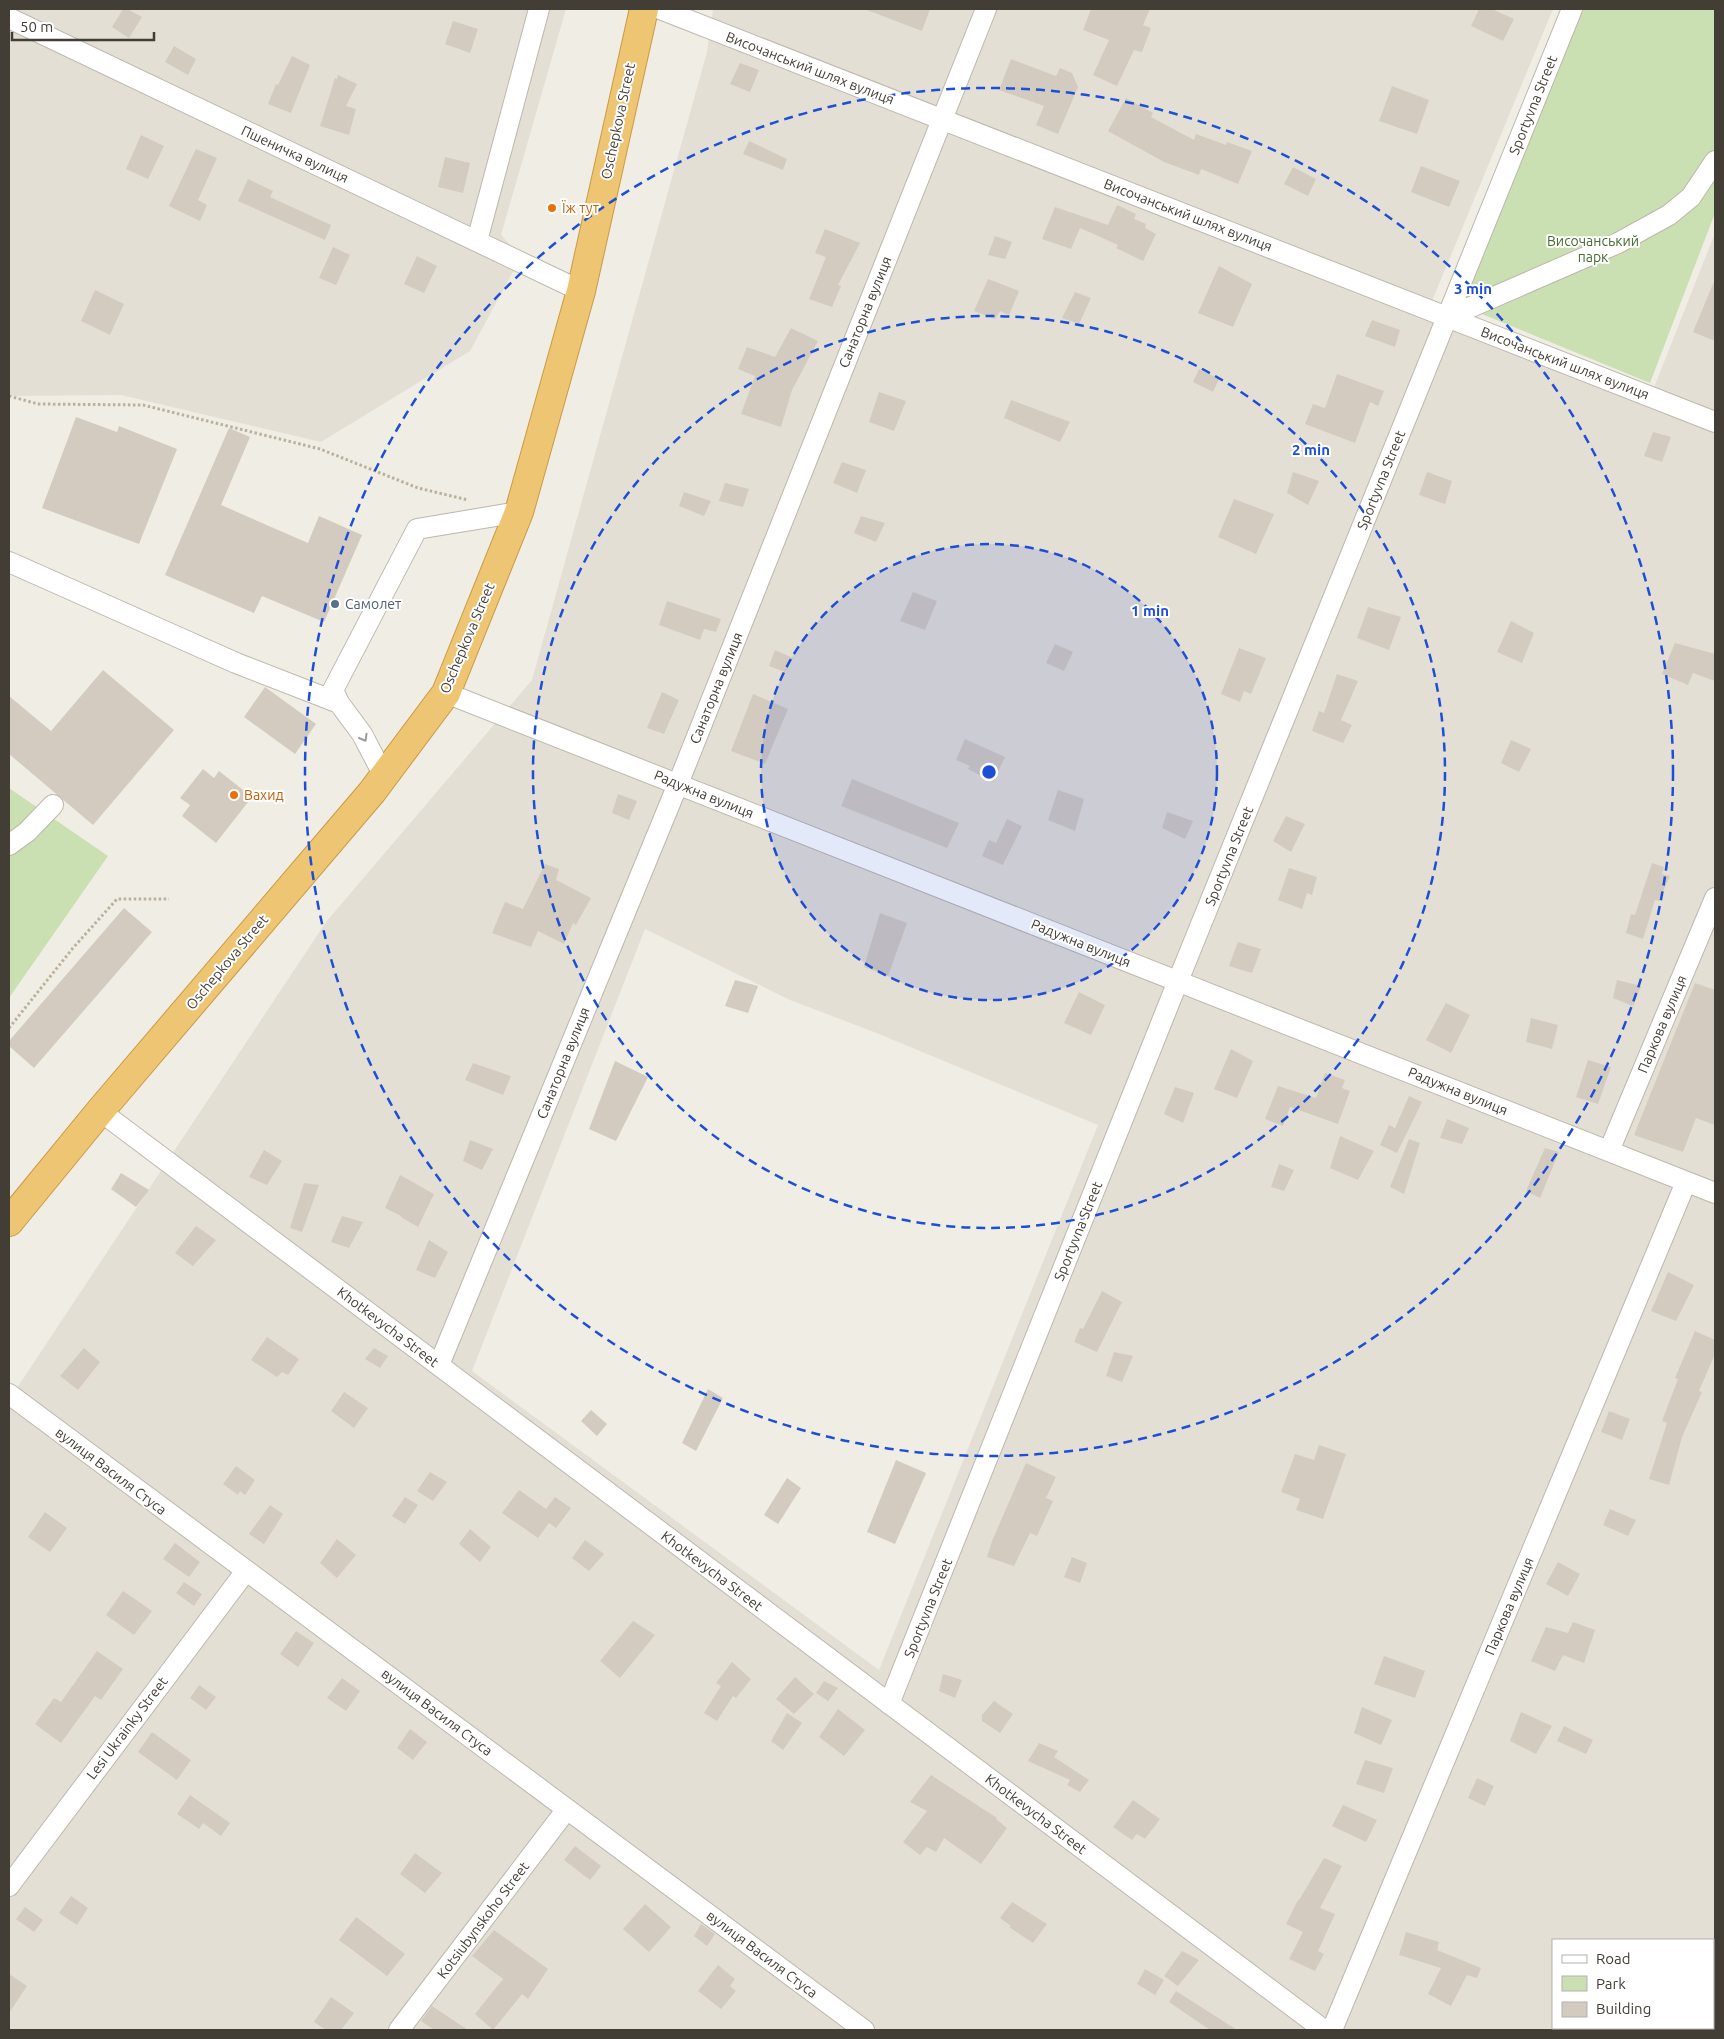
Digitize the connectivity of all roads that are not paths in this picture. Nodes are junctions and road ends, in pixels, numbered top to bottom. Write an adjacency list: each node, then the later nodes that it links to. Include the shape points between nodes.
1 (539, 9): 9 (street)
2 (644, 9): 10 (highway, Oschepkova Street)
3 (660, 9): 7 (street, Височанський шлях вулиця)
4 (986, 9): 7 (street, Санаторна вулиця)
5 (1572, 9): 11 (street, Sportyvna Street)
6 (9, 18): 9 (street, Пшеничка вулиця)
7 (942, 119): 11 (street, Височанський шлях вулиця); 18 (street, Санаторна вулиця)
8 (1715, 161): 11 (street, via 1691,197 1669,215 1618,243)
9 (477, 241): 10 (street, Пшеничка вулиця)
10 (581, 290): 13 (highway, Oschepkova Street)
11 (1448, 317): 12 (street, Височанський шлях вулиця); 22 (street, Sportyvna Street)
12 (1715, 422)
13 (519, 512): 15 (highway, Oschepkova Street); 16 (street, via 418,529 333,690)
14 (9, 562): 16 (street, via 236,663)
15 (446, 692): 17 (highway, Oschepkova Street); 18 (street, Радужна вулиця)
16 (339, 703): 17 (street, one-way to 17, via 362,734)
17 (384, 776): 23 (highway, Oschepkova Street)
18 (678, 784): 22 (street, Радужна вулиця); 28 (street, Санаторна вулиця)
19 (53, 805): 20 (street)
20 (9, 845)
21 (1715, 898): 24 (street, Паркова вулиця)
22 (1178, 981): 24 (street, Радужна вулиця); 31 (street, Sportyvna Street)
23 (100, 1111): 27 (highway, Oschepkova Street); 28 (street, Khotkevycha Street)
24 (1609, 1151): 25 (street, Радужна вулиця)
25 (1686, 1182): 26 (street, Радужна вулиця); 37 (street, Паркова вулиця)
26 (1715, 1193)
27 (9, 1222)
28 (439, 1365): 31 (street, Khotkevycha Street)
29 (9, 1394): 30 (street, вулиця Василя Стуса)
30 (246, 1571): 32 (street, вулиця Василя Стуса); 33 (street, Lesi Ukrainky Street)
31 (889, 1704): 36 (street, Khotkevycha Street)
32 (567, 1809): 34 (street, Kotsiubynskoho Street); 35 (street, вулиця Василя Стуса)
33 (9, 1886)
34 (399, 2030)
35 (864, 2030)
36 (1324, 2030)
37 (1332, 2030)

